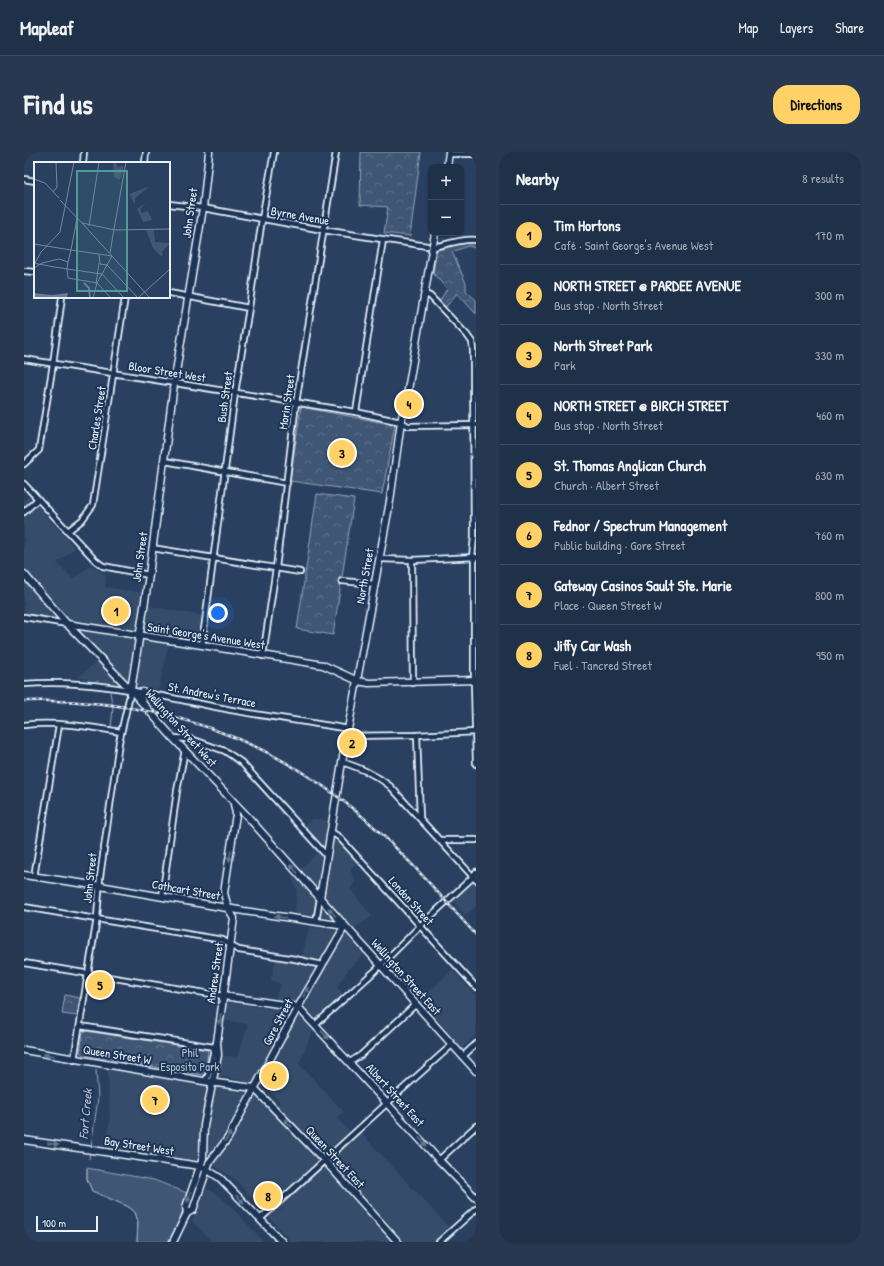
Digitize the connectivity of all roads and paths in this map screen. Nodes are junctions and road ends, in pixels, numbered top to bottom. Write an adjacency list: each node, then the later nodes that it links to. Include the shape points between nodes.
1 (84, 152): 8 (street)
2 (146, 152): 9 (street)
3 (209, 152): 14 (main road, John Street)
4 (274, 152): 15 (street, Bush Street)
5 (336, 152): 16 (street, Morin Street)
6 (449, 153): 7 (street); 10 (main road)
7 (476, 154)
8 (83, 162)
9 (145, 162)
10 (447, 164)
11 (24, 179): 12 (street)
12 (34, 181)
13 (170, 204): 14 (street, Byrne Avenue)
14 (203, 208): 15 (street, Byrne Avenue); 25 (main road, John Street)
15 (262, 219): 16 (street, Byrne Avenue); 28 (street, Bush Street)
16 (323, 230): 18 (street, Byrne Avenue); 35 (street, Morin Street)
17 (434, 236): 20 (main road, North Street)
18 (383, 240): 20 (street, Byrne Avenue); 36 (street)
19 (476, 240): 20 (street, Byrne Avenue, via 462,240)
20 (430, 247): 24 (main road, North Street)
21 (24, 271): 22 (street)
22 (34, 272)
23 (170, 293): 25 (street)
24 (425, 294): 32 (street, via 430,296 472,342); 37 (main road, North Street)
25 (189, 296): 28 (street); 33 (main road, John Street)
26 (62, 298): 30 (street)
27 (125, 298): 31 (street, Charles Street)
28 (249, 308): 34 (street, Bush Street)
29 (24, 359): 30 (street, Bloor Street West)
30 (53, 364): 31 (street, Bloor Street West); 40 (street, via 39,450)
31 (114, 373): 33 (street, Bloor Street West); 46 (street, Charles Street, via 93,505 82,520)
32 (474, 376): 38 (street)
33 (174, 384): 34 (street, Bloor Street West); 39 (main road, John Street)
34 (235, 393): 35 (street, Bloor Street West); 41 (street, Bush Street)
35 (296, 402): 36 (street, Bloor Street West); 42 (street, Morin Street)
36 (356, 412): 37 (street, Bloor Street West)
37 (401, 422): 38 (street, Bloor Street West, via 408,426); 50 (main road, North Street)
38 (474, 425): 48 (street)
39 (164, 461): 41 (street); 47 (main road, John Street)
40 (24, 464)
41 (225, 472): 42 (street); 49 (street, Bush Street)
42 (287, 483): 52 (street, Morin Street)
43 (24, 484): 44 (street)
44 (38, 499): 45 (street); 46 (street)
45 (24, 512)
46 (68, 531): 54 (street, via 103,566)
47 (152, 548): 49 (street); 54 (main road, John Street)
48 (474, 557): 51 (street); 64 (street)
49 (214, 558): 52 (street); 61 (street, Bush Street)
50 (380, 559): 51 (street); 57 (main road, North Street)
51 (412, 560): 65 (street)
52 (276, 568): 53 (street); 62 (street, Morin Street)
53 (300, 572)
54 (149, 575): 60 (main road, John Street)
55 (25, 577): 59 (main road, Wellington Street West)
56 (342, 581): 57 (street)
57 (375, 584): 63 (main road, North Street)
58 (24, 617): 59 (street, Saint George's Avenue West)
59 (67, 624): 60 (main road, Saint George's Avenue West); 67 (main road, Wellington Street West)
60 (139, 636): 61 (main road, Saint George's Avenue West); 67 (main road, John Street)
61 (202, 645): 62 (main road, Saint George's Avenue West)
62 (263, 656): 63 (main road, Saint George's Avenue West, via 323,666)
63 (358, 681): 65 (main road, Saint George's Avenue West, via 369,684); 72 (main road, North Street)
64 (475, 681): 65 (main road, Saint George's Avenue West); 74 (street)
65 (413, 683)
66 (24, 684): 67 (street, St. Andrew's Terrace, via 88,684)
67 (132, 690): 68 (street, St. Andrew's Terrace); 69 (main road, Wellington Street West); 73 (street, John Street)
68 (143, 692): 69 (main road); 72 (street, St. Andrew's Terrace)
69 (142, 702): 77 (main road, Wellington Street West)
70 (24, 725): 71 (street)
71 (59, 725): 73 (street); 91 (street)
72 (348, 729): 76 (main road, North Street)
73 (121, 732): 93 (street, John Street)
74 (476, 732): 75 (street); 80 (street)
75 (417, 735): 76 (street); 83 (street)
76 (347, 736): 79 (main road, North Street)
77 (174, 738): 78 (main road, Wellington Street West); 88 (street, via 192,739 225,751 241,762)
78 (185, 750): 81 (main road, Wellington Street West); 95 (street)
79 (342, 762): 83 (street, via 359,767 379,778); 85 (main road, North Street)
80 (476, 764)
81 (233, 801): 82 (main road, Wellington Street West); 84 (main road, via 236,809)
82 (248, 817): 84 (main road, via 240,816); 96 (main road, Wellington Street West, one-way to 82)
83 (420, 818): 86 (street)
84 (235, 820): 94 (main road, one-way to 94)
85 (331, 832): 88 (main road, North Street); 105 (street, London Street, via 339,837)
86 (441, 840): 87 (street); 92 (street)
87 (476, 840)
88 (326, 855): 96 (main road, North Street)
89 (476, 872): 92 (street)
90 (24, 875): 91 (main road, Cathcart Street)
91 (34, 877): 93 (main road, Cathcart Street)
92 (475, 879): 105 (street)
93 (100, 886): 95 (main road, Cathcart Street); 101 (street, John Street)
94 (224, 893): 97 (main road, via 218,902); 99 (main road)
95 (162, 897): 97 (main road, Cathcart Street)
96 (320, 898): 103 (street, North Street); 104 (main road, Wellington Street East, one-way to 96)
97 (209, 905): 99 (main road, Cathcart Street)
98 (24, 906): 101 (street)
99 (228, 908): 100 (main road, Cathcart Street); 102 (main road)
100 (244, 911): 102 (main road); 103 (main road, Cathcart Street, one-way to 100)
101 (97, 918): 106 (street, via 223,940); 110 (street, John Street)
102 (234, 918): 106 (main road, Andrew Street)
103 (316, 922): 104 (main road, Cathcart Street)
104 (345, 926): 108 (main road, Gore Street); 109 (main road, Wellington Street East)
105 (420, 926): 109 (street); 112 (street, London Street)
106 (231, 945): 108 (street, via 239,950); 111 (main road, Andrew Street)
107 (24, 963): 110 (street)
108 (322, 965): 116 (main road, Gore Street, one-way to 108)
109 (380, 965): 115 (main road, Wellington Street East); 117 (street)
110 (88, 974): 113 (street); 118 (street, John Street)
111 (225, 976): 113 (main road, Andrew Street); 114 (main road, via 229,994)
112 (476, 986)
113 (223, 996): 114 (main road); 119 (main road, Andrew Street, one-way to 119)
114 (234, 998): 116 (main road)
115 (416, 1004): 121 (main road, Wellington Street East); 125 (street, via 361,1055)
116 (298, 1007): 117 (main road, Albert Street East); 129 (main road, Gore Street)
117 (315, 1025): 125 (main road, Albert Street East, one-way to 125)
118 (80, 1026): 119 (street); 124 (street, John Street)
119 (215, 1044): 127 (street, Andrew Street); 128 (main road, Andrew Street, via 218,1055)
120 (476, 1044): 123 (street)
121 (452, 1045): 123 (main road, Wellington Street East); 130 (street)
122 (24, 1050): 124 (main road, Queen Street W, one-way to 122)
123 (463, 1056): 126 (main road, Wellington Street East)
124 (74, 1060): 127 (main road, Queen Street W)
125 (350, 1062): 130 (main road, Albert Street East)
126 (476, 1071)
127 (205, 1081): 128 (main road, Queen Street W)
128 (212, 1082): 129 (main road, Queen Street W); 135 (main road, Andrew Street, via 204,1126)
129 (254, 1088): 134 (main road, Queen Street East, one-way to 129); 135 (main road, Gore Street, one-way to 129, via 228,1138)
130 (387, 1103): 133 (main road, Albert Street East, one-way to 133); 134 (street)
131 (476, 1126): 133 (street)
132 (24, 1140): 135 (main road, Bay Street West, one-way to 135)
133 (439, 1160): 138 (main road, Albert Street East)
134 (325, 1162): 141 (street); 144 (main road, Queen Street East)
135 (203, 1168): 136 (main road); 137 (main road); 140 (main road, one-way to 140, via 186,1207)
136 (220, 1178): 137 (main road, via 212,1177); 141 (main road, one-way to 141)
137 (201, 1183): 140 (main road, via 193,1210)
138 (476, 1198)
139 (476, 1209): 145 (street)
140 (187, 1213): 142 (main road)
141 (260, 1219): 143 (main road)
142 (173, 1242)
143 (282, 1242)
144 (398, 1242)
145 (439, 1242)

